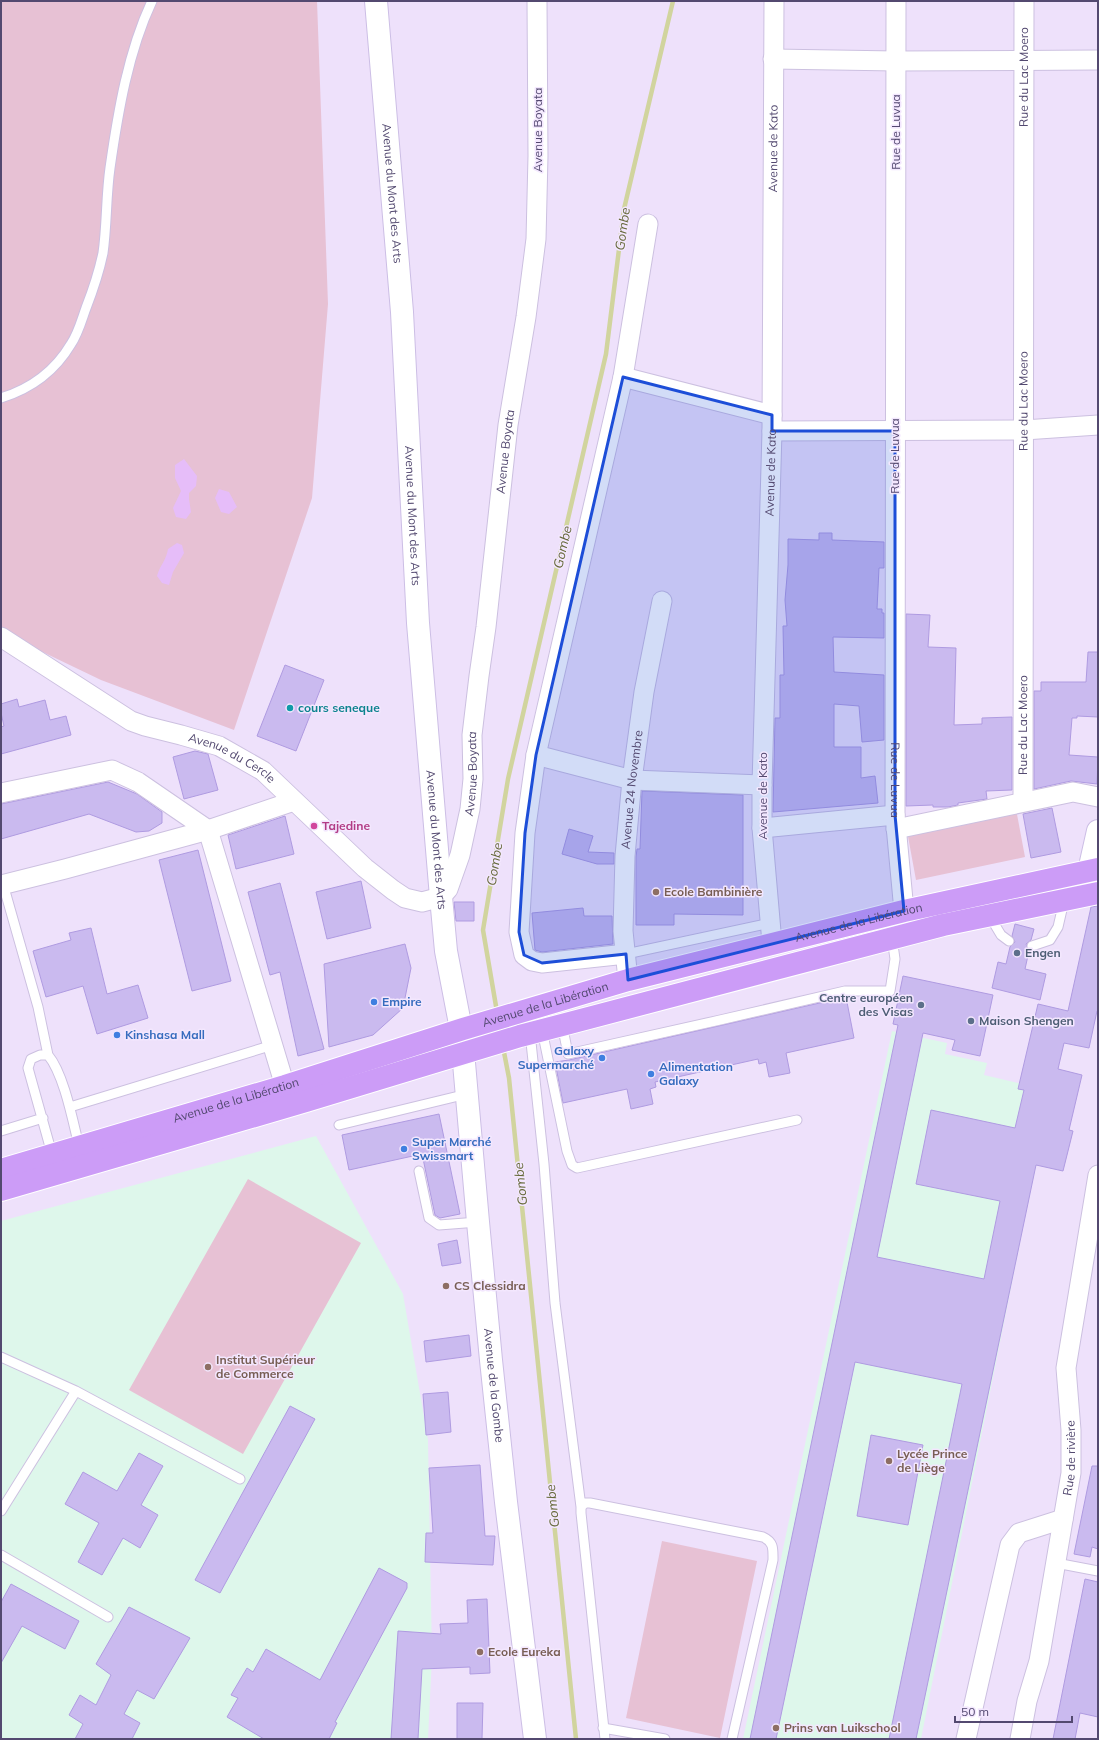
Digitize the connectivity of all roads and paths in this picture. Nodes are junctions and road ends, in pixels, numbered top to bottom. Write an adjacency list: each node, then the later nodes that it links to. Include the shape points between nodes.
1 (152, 1): 13 (lane, via 127,72 107,183 103,252 87,305 72,344 51,371 20,392)
2 (376, 1): 34 (street, Avenue du Mont des Arts, via 402,312 418,623)
3 (537, 1): 34 (street, Avenue Boyata, via 536,239 508,424 472,735 473,779 470,810 456,869 448,889)
4 (774, 1): 7 (street, Avenue de Kato)
5 (896, 1): 10 (street, Rue de Luvua)
6 (1024, 1): 8 (street, Rue du Lac Moero)
7 (773, 59): 10 (street); 14 (street, Avenue de Kato)
8 (1023, 59): 9 (street); 10 (street); 16 (street, Rue du Lac Moero)
9 (1098, 60)
10 (896, 61): 17 (street, Rue de Luvua)
11 (648, 224): 12 (street)
12 (623, 377): 14 (street); 20 (street)
13 (1, 398)
14 (772, 423): 17 (street); 22 (street, Avenue de Kato)
15 (1098, 426): 16 (street)
16 (1024, 430): 17 (street); 26 (street, Rue du Lac Moero)
17 (895, 431): 27 (street, Rue de Luvua)
18 (662, 601): 21 (street, Avenue 24 Novembre, via 644,692)
19 (1, 637): 25 (street, Avenue du Cercle, via 131,721 219,746 234,754 263,771)
20 (536, 755): 21 (street); 42 (street, via 525,833 519,932 524,955 532,961 542,963)
21 (632, 780): 22 (street); 42 (street, Avenue 24 Novembre, via 625,856 623,931)
22 (762, 785): 28 (street, Avenue de Kato)
23 (1, 793): 29 (street, via 112,770 138,782)
24 (1098, 797): 26 (street, via 1073,792)
25 (294, 801): 29 (street); 34 (street, Avenue du Cercle, via 365,868 393,890 414,901 422,902)
26 (1023, 801): 27 (street)
27 (895, 822): 28 (street); 36 (street, Rue de Luvua)
28 (762, 828): 38 (street, Avenue de Kato)
29 (208, 830): 32 (street); 46 (street)
30 (1098, 831): 31 (street)
31 (1093, 870): 33 (street); 36 (main road, Avenue de la Libération)
32 (2, 885): 48 (lane, via 38,1007)
33 (1092, 894): 35 (main road, Avenue de la Libération)
34 (441, 897): 44 (street, Avenue du Mont des Arts, via 446,951)
35 (1064, 899): 37 (main road, Avenue de la Libération); 41 (lane, via 1058,927 1050,940)
36 (904, 911): 38 (main road, Avenue de la Libération)
37 (989, 915): 39 (main road, Avenue de la Libération); 40 (lane, via 1001,935)
38 (771, 933): 42 (lane); 43 (main road, Avenue de la Libération)
39 (892, 938): 45 (main road, Avenue de la Libération); 45 (lane, via 896,959 890,991 845,991 568,1054)
40 (1009, 941)
41 (1032, 946)
42 (626, 954): 43 (street, Avenue 24 Novembre)
43 (628, 980): 44 (main road, Avenue de la Libération)
44 (471, 1027): 47 (street, Avenue de la Gombe); 49 (main road, Avenue de la Libération)
45 (538, 1031): 47 (main road, Avenue de la Libération); 53 (lane, via 567,1152 572,1165 577,1168); 66 (lane, via 544,1164 555,1303)
46 (273, 1045): 49 (street); 51 (lane)
47 (473, 1049): 50 (street, Avenue de la Gombe); 61 (main road, Avenue de la Libération)
48 (48, 1055): 51 (lane, via 54,1062); 52 (lane, via 31,1059 28,1068)
49 (285, 1086): 56 (main road, Avenue de la Libération)
50 (467, 1094): 54 (lane); 62 (street, Avenue de la Gombe)
51 (70, 1107): 56 (lane)
52 (42, 1118): 55 (lane); 57 (lane)
53 (797, 1120)
54 (339, 1125)
55 (1, 1131)
56 (79, 1146): 57 (main road, Avenue de la Libération)
57 (52, 1154): 58 (main road, Avenue de la Libération)
58 (1, 1170)
59 (419, 1171): 62 (lane, via 430,1218 434,1222 439,1225)
60 (1098, 1175): 68 (street, Rue de rivière, via 1066,1368 1071,1430 1071,1473)
61 (1, 1190)
62 (478, 1222): 74 (street, Avenue de la Gombe, via 506,1502)
63 (1, 1356): 64 (lane)
64 (76, 1391): 65 (lane); 67 (lane)
65 (240, 1479)
66 (581, 1507): 73 (lane); 77 (lane, via 585,1503 590,1503 770,1540 773,1560)
67 (1, 1512)
68 (1063, 1519): 70 (street, Rue de rivière); 78 (street, via 1019,1533 1010,1545)
69 (1, 1555): 72 (lane)
70 (1056, 1563): 71 (lane); 79 (street, Rue de rivière, via 1039,1661 1027,1701)
71 (1098, 1571)
72 (108, 1617)
73 (603, 1728): 75 (lane); 76 (lane)
74 (535, 1739)
75 (605, 1739)
76 (665, 1739)
77 (732, 1739)
78 (966, 1739)
79 (1020, 1739)

